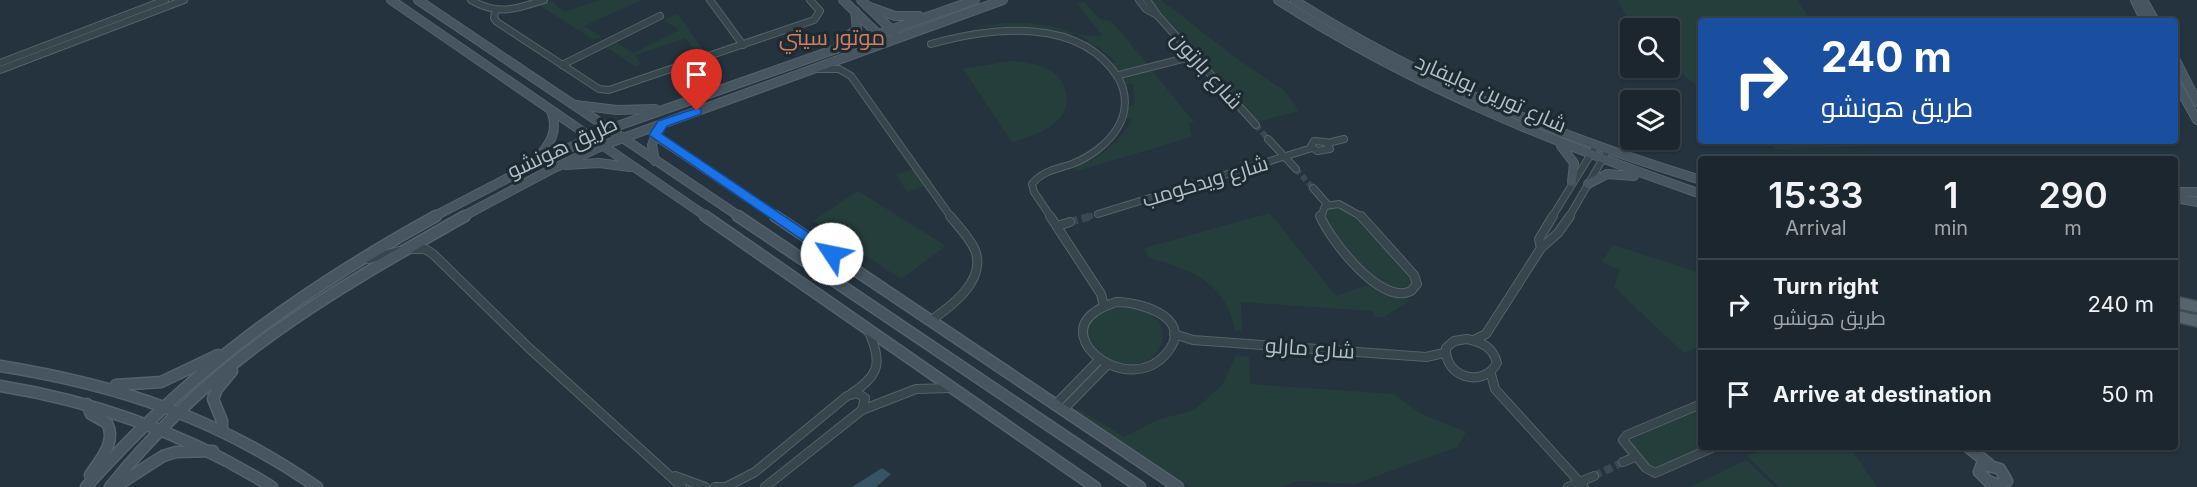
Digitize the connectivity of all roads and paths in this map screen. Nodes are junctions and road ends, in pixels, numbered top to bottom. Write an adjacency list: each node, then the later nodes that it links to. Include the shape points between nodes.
1 (165, 0): 35 (street)
2 (184, 0): 39 (street)
3 (391, 0): 49 (street)
4 (418, 0): 47 (street)
5 (471, 0): 21 (street)
6 (544, 0): 21 (street)
7 (710, 0): 32 (street)
8 (810, 0): 32 (street, via 820,11 814,20)
9 (843, 0): 20 (street)
10 (861, 0): 19 (street)
11 (975, 0): 22 (street, طريق هونشو)
12 (1003, 0): 29 (street, طريق هونشو)
13 (1139, 0): 24 (street, شارع بارتون)
14 (1147, 0): 24 (street, شارع بارتون)
15 (1278, 0): 43 (street, شارع تورين بوليفارد, via 1348,45)
16 (1294, 0): 45 (street, شارع تورين بوليفارد, via 1372,48 1451,87)
17 (2135, 0): 25 (street)
18 (2143, 0): 26 (street)
19 (867, 6): 22 (street, via 895,16); 27 (street)
20 (855, 11): 28 (street); 34 (street, via 858,25 851,36)
21 (495, 12): 36 (street, via 497,22)
22 (934, 15): 27 (street, طريق هونشو)
23 (660, 16): 36 (street)
24 (1158, 16): 33 (street, شارع بارتون)
25 (2144, 18)
26 (2153, 18)
27 (892, 30): 28 (street, طريق هونشو); 29 (street)
28 (879, 35): 30 (street); 34 (street, طريق هونشو)
29 (900, 38): 30 (street, طريق هونشو)
30 (886, 43): 38 (street, طريق هونشو)
31 (931, 44): 40 (street, via 979,32 1031,31 1083,45 1110,63)
32 (743, 45): 36 (street, via 609,90)
33 (1194, 56): 40 (street); 54 (street, شارع بارتون)
34 (813, 57): 48 (street, طريق هونشو)
35 (0, 63)
36 (562, 65)
37 (2178, 65): 42 (street)
38 (814, 69): 51 (street, طريق هونشو); 101 (street, via 839,69 851,76 975,251 976,271 967,290)
39 (0, 70)
40 (1119, 75): 88 (street, via 1126,100 1124,114 1112,135 1089,155 1041,175 1032,184)
41 (2178, 81): 42 (street)
42 (2188, 83): 46 (street)
43 (1420, 84): 45 (street, via 1424,79 1452,92); 62 (street, شارع تورين بوليفارد)
44 (2178, 86): 52 (street)
45 (1467, 90): 55 (street, شارع تورين بوليفارد)
46 (2197, 102)
47 (571, 103): 48 (street, via 617,110); 56 (street)
48 (669, 107): 51 (street, via 667,115); 56 (street, طريق هونشو)
49 (551, 111): 58 (street); 70 (street, via 555,123 553,138)
50 (1536, 114): 55 (street)
51 (679, 117): 53 (street, طريق هونشو)
52 (2197, 120)
53 (662, 123): 57 (street); 59 (street, طريق هونشو)
54 (1256, 125)
55 (1545, 126): 64 (street, شارع تورين بوليفارد)
56 (609, 129): 58 (street, طريق هونشو); 59 (street)
57 (655, 135): 69 (street, via 652,151); 101 (street)
58 (590, 137): 63 (street); 70 (street, طريق هونشو)
59 (622, 138): 63 (street, طريق هونشو); 69 (street)
60 (1268, 139): 67 (street)
61 (1344, 139): 67 (street, شارع ويدكومب, via 1328,143 1330,149 1326,152 1312,148)
62 (1554, 142): 66 (street, شارع تورين بوليفارد); 76 (street, via 1572,159)
63 (603, 146): 71 (street, طريق هونشو); 73 (street)
64 (1596, 146): 65 (street, شارع تورين بوليفارد); 66 (street)
65 (1608, 150): 68 (street); 75 (street, شارع تورين بوليفارد)
66 (1591, 155): 68 (street, شارع تورين بوليفارد); 76 (street)
67 (1284, 157): 72 (street); 85 (street, شارع ويدكومب)
68 (1603, 160): 74 (street, شارع تورين بوليفارد); 77 (street)
69 (656, 161): 157 (street)
70 (529, 167): 94 (street, طريق هونشو)
71 (555, 167): 73 (street, via 599,163); 91 (street, طريق هونشو)
72 (1296, 169)
73 (637, 170): 103 (street)
74 (1658, 179): 77 (street, via 1613,174); 81 (street, شارع تورين بوليفارد)
75 (1698, 179)
76 (1572, 183): 87 (street)
77 (1588, 184): 89 (street)
78 (1313, 188): 84 (street)
79 (2178, 192): 80 (street)
80 (2197, 192)
81 (1698, 193)
82 (2178, 199): 83 (street)
83 (2197, 202)
84 (1328, 205): 84 (street, via 1320,215 1323,223 1379,286 1401,294 1416,288 1414,275 1360,215 1344,206)
85 (1098, 214)
86 (1070, 222): 88 (street)
87 (1549, 224): 89 (street); 90 (street, via 1539,239)
88 (1057, 226): 95 (street)
89 (1561, 228): 90 (street, via 1549,244)
90 (1540, 248): 105 (street)
91 (405, 249): 92 (street, via 419,248); 93 (street, طريق هونشو); 94 (street)
92 (433, 254): 93 (street, via 417,252); 141 (street, via 529,348)
93 (390, 258): 113 (street, طريق هونشو, via 313,304)
94 (335, 273): 111 (street, طريق هونشو)
95 (1101, 294): 96 (street); 98 (street)
96 (1116, 302): 98 (street); 104 (street, via 1154,307 1168,319)
97 (2178, 303): 99 (main road)
98 (1104, 306): 114 (street, via 1087,320 1082,333 1086,348)
99 (2197, 307)
100 (2178, 317): 102 (main road)
101 (930, 321): 128 (street)
102 (2197, 321)
103 (866, 327): 122 (street); 124 (street, via 877,349 878,365 869,381)
104 (1174, 334): 106 (street, شارع مارلو); 108 (street)
105 (1486, 334): 107 (street); 109 (street)
106 (1193, 340): 108 (street, شارع مارلو); 112 (street, شارع مارلو)
107 (1474, 340): 109 (street); 110 (street, via 1454,341)
108 (1173, 344): 115 (street, via 1159,361 1148,366 1120,369)
109 (1486, 345): 118 (street, via 1496,357)
110 (1444, 353): 112 (street, شارع مارلو); 116 (street)
111 (220, 355): 121 (street, via 154,384); 126 (street, طريق هونشو)
112 (1426, 357): 116 (street, شارع مارلو)
113 (238, 360): 129 (street, طريق هونشو); 133 (street, via 214,394 213,404)
114 (1098, 361): 115 (street); 128 (street)
115 (1107, 365): 128 (street)
116 (1448, 365): 119 (street, via 1460,374)
117 (0, 366): 121 (street)
118 (1491, 374): 119 (street); 123 (street)
119 (1477, 378): 123 (street)
120 (0, 386): 125 (street)
121 (109, 386): 126 (street)
122 (957, 389): 130 (street, via 917,388); 156 (street)
123 (1495, 389): 143 (street)
124 (851, 394): 130 (street, via 865,398); 154 (street, via 755,472)
125 (87, 404): 131 (street); 146 (street, via 91,414 107,423 111,435)
126 (164, 404): 129 (street); 131 (street, طريق هونشو)
127 (1698, 405): 138 (street, via 1624,436 1623,443)
128 (1059, 407): 158 (street)
129 (179, 410): 132 (street, طريق هونشو); 133 (street)
130 (862, 410): 155 (street)
131 (146, 421): 132 (street); 146 (street, طريق هونشو)
132 (160, 427): 137 (street); 147 (street, طريق هونشو)
133 (222, 429): 150 (street)
134 (1707, 450): 138 (street, via 1657,472)
135 (1967, 450): 140 (street)
136 (1971, 450): 140 (street)
137 (213, 451): 148 (street, via 164,456 147,463); 149 (street)
138 (1635, 457): 139 (street)
139 (1623, 462)
140 (1984, 466): 144 (street, via 2003,471); 145 (street, via 1984,479)
141 (672, 476): 151 (street); 152 (street)
142 (1594, 476): 143 (street)
143 (1582, 484): 159 (street)
144 (2009, 484): 145 (street)
145 (1994, 485)
146 (85, 487)
147 (110, 487)
148 (115, 487)
149 (272, 487)
150 (317, 487)
151 (682, 487)
152 (705, 487)
153 (715, 487): 154 (street)
154 (730, 487)
155 (765, 487)
156 (1095, 487)
157 (1140, 487)
158 (1178, 487)
159 (1568, 487)

